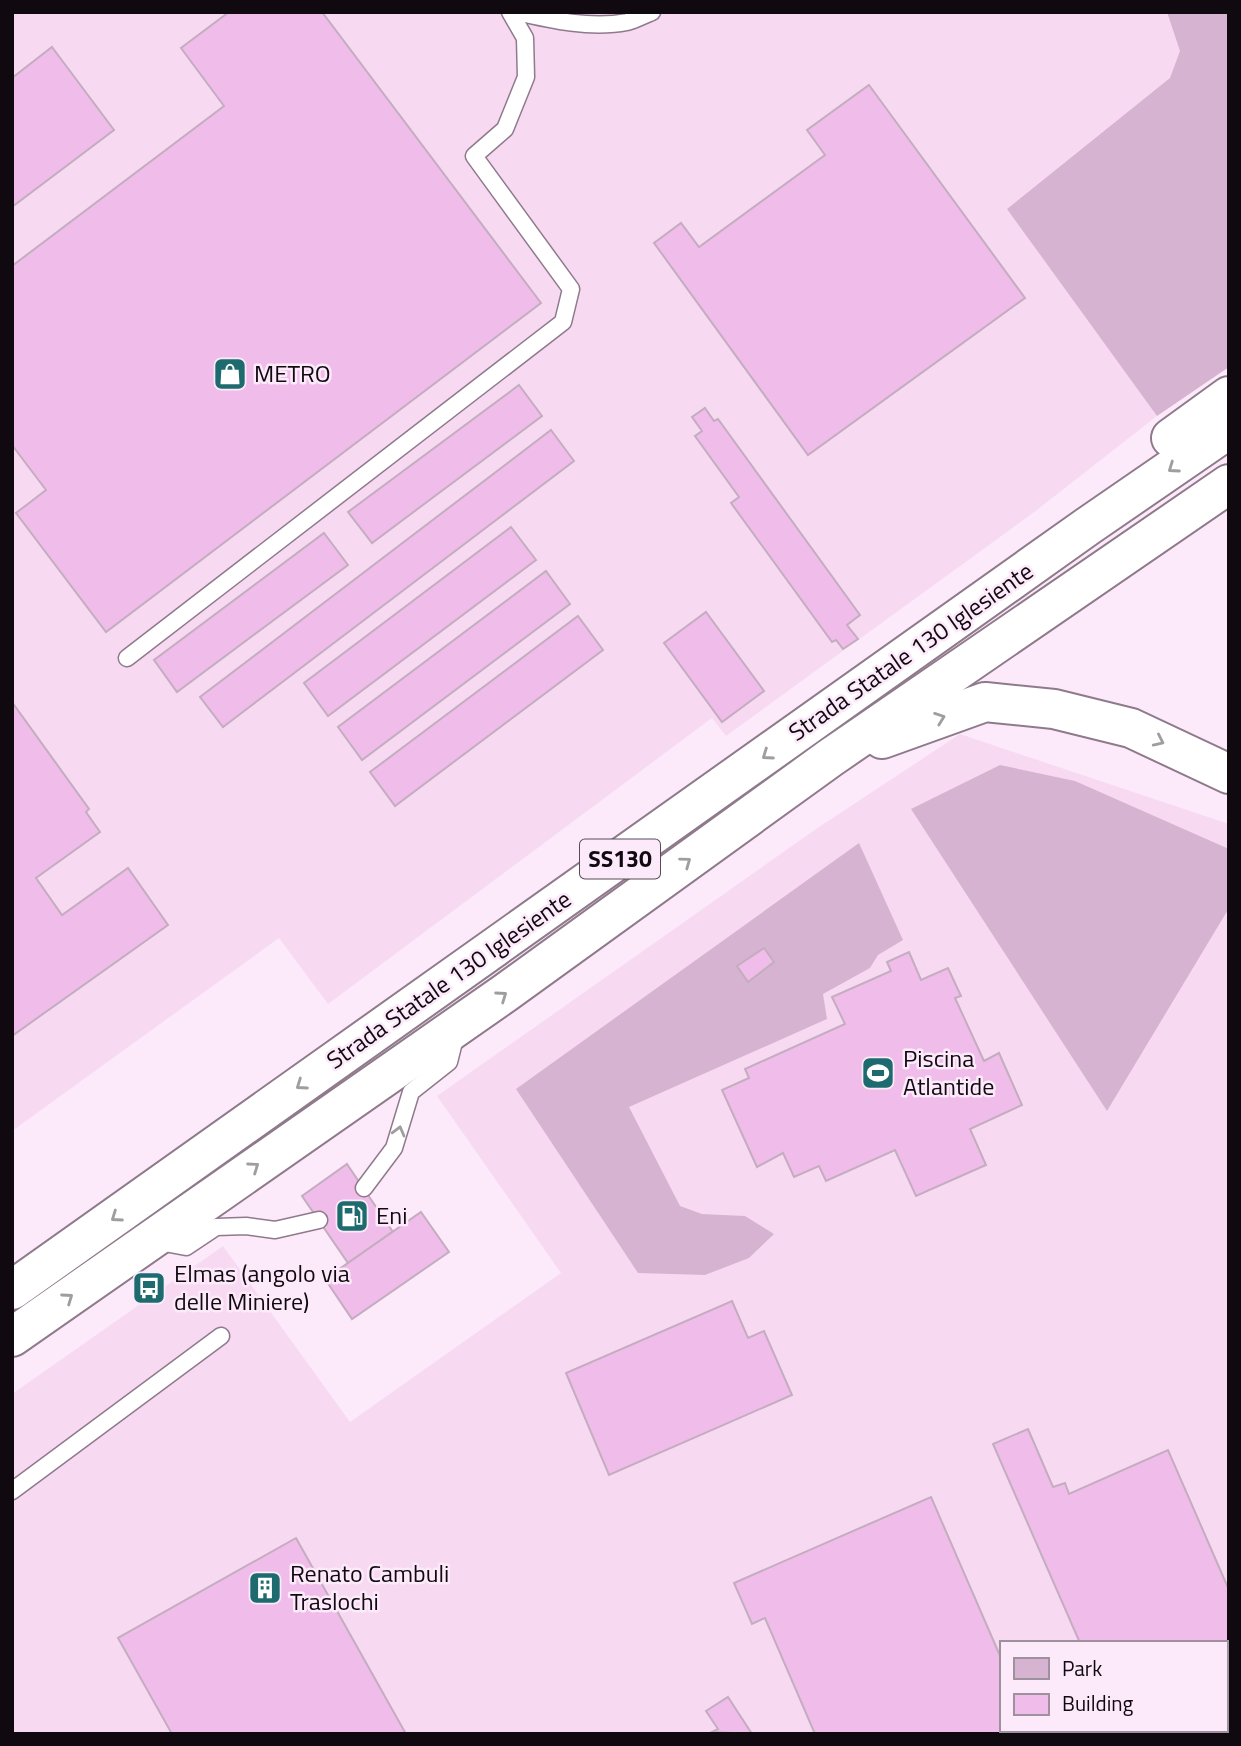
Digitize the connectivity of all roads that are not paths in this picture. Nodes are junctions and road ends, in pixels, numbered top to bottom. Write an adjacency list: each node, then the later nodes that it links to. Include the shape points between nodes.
1 (510, 12): 8 (lane, via 525,38 526,76 505,129 474,156 571,289 563,322)
2 (517, 12): 3 (lane, via 595,24 627,22)
3 (652, 12)
4 (1229, 396): 7 (highway, via 1136,463)
5 (1229, 429): 7 (highway, Strada Statale 130 Iglesiente / SS130, one-way to 7)
6 (1229, 484): 9 (highway, Strada Statale 130 Iglesiente / SS130)
7 (1088, 526): 15 (highway, Strada Statale 130 Iglesiente / SS130, one-way to 15)
8 (127, 658)
9 (830, 758): 10 (highway, one-way to 10, via 985,702 1054,709 1131,728); 11 (highway, Strada Statale 130 Iglesiente / SS130, one-way to 9)
10 (1229, 774)
11 (458, 1026): 12 (lane, one-way to 11, via 394,1148 411,1093 449,1062); 14 (highway, Strada Statale 130 Iglesiente / SS130, one-way to 11)
12 (363, 1188)
13 (319, 1220): 14 (lane, via 275,1230 216,1227 186,1247)
14 (149, 1240): 17 (highway, Strada Statale 130 Iglesiente / SS130, one-way to 14)
15 (12, 1290)
16 (221, 1336): 18 (lane)
17 (12, 1337)
18 (12, 1491)

